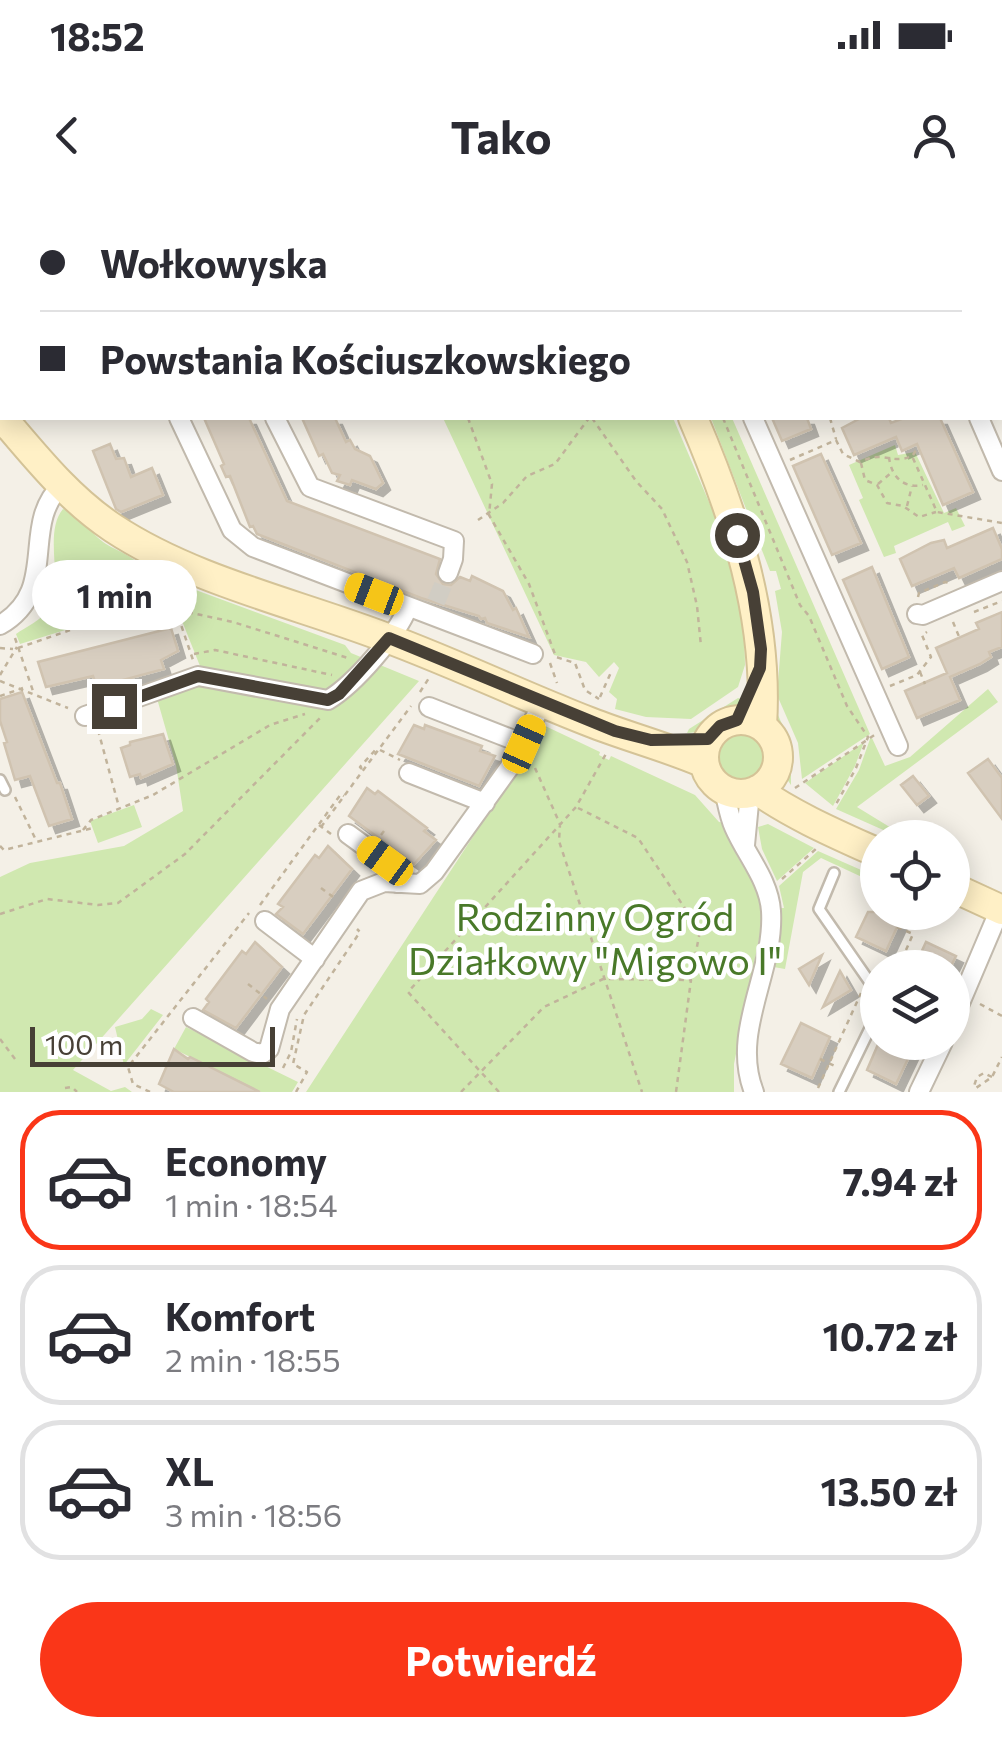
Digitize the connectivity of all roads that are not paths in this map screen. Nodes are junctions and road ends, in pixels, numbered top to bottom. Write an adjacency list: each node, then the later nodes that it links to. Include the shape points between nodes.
1 (4, 420): 8 (street)
2 (181, 420): 11 (street, via 232,530 253,548)
3 (276, 420): 9 (street, via 310,486 454,541)
4 (693, 420): 19 (street, via 720,483 759,623 760,668)
5 (753, 420): 21 (street)
6 (980, 420): 7 (street)
7 (1002, 471)
8 (62, 485): 13 (street, via 46,506 30,598); 14 (street, via 110,526 172,559)
9 (448, 572)
10 (1002, 581): 12 (street)
11 (408, 606): 14 (street); 15 (street, via 434,609)
12 (917, 614)
13 (7, 631)
14 (389, 638): 16 (street); 18 (street, via 339,694 325,699 198,676)
15 (533, 654)
16 (548, 695): 20 (street); 22 (street, via 615,731)
17 (420, 706): 20 (street)
18 (86, 716)
19 (750, 723): 22 (street, via 720,726); 25 (street, via 776,743 777,765)
20 (524, 744): 27 (street)
21 (898, 746)
22 (706, 751): 25 (street, via 711,779)
23 (409, 774): 27 (street)
24 (0, 780): 26 (lane)
25 (751, 787): 29 (street, via 821,815); 41 (street, via 745,846 771,909 744,1062)
26 (8, 790)
27 (485, 803): 31 (street, via 427,880)
28 (342, 836): 31 (street, via 385,861)
29 (860, 840)
30 (834, 873): 36 (lane, via 819,909)
31 (396, 883): 35 (street, via 361,891)
32 (970, 894): 33 (street)
33 (1001, 907): 37 (street)
34 (257, 916): 35 (street)
35 (315, 959): 38 (street, via 280,1009 262,1054)
36 (860, 968)
37 (970, 980)
38 (193, 1018)
39 (860, 1049): 42 (lane)
40 (934, 1060): 43 (street)
41 (754, 1092)
42 (839, 1092)
43 (919, 1092)

